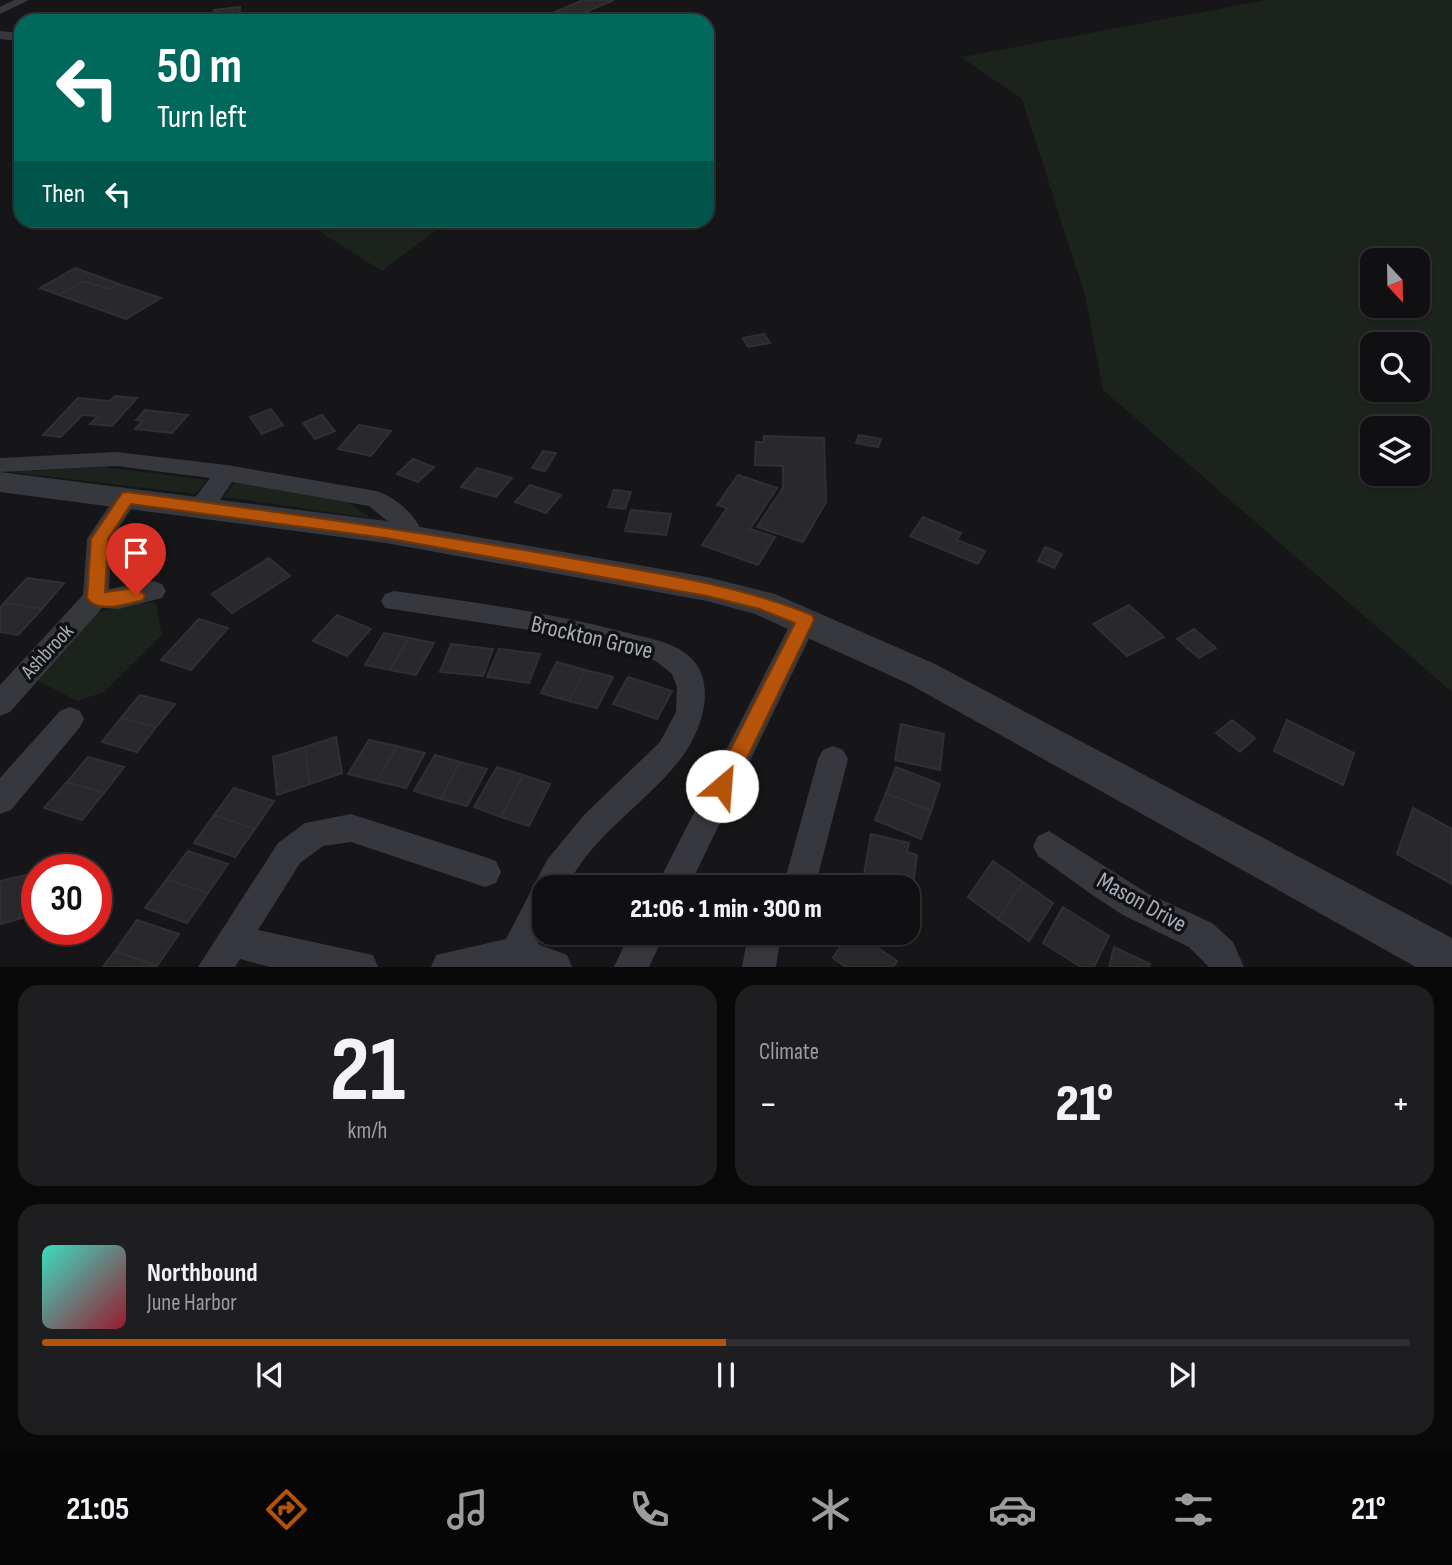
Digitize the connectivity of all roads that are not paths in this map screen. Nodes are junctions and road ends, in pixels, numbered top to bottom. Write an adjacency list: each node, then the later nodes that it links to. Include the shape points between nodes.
1 (23, 0): 2 (street)
2 (0, 11)
3 (0, 464): 4 (street, via 116,459)
4 (227, 473): 7 (street); 8 (street, via 376,499 409,526)
5 (0, 482): 6 (street)
6 (127, 497): 7 (street); 10 (street, via 99,539)
7 (200, 507): 8 (street)
8 (410, 536): 12 (street, via 707,589 763,603)
9 (153, 591): 10 (street, via 120,599)
10 (96, 598): 13 (street, Ashbrook)
11 (394, 601): 19 (street, Brockton Grove, via 556,624 664,653 683,667 691,687 690,713 670,751 595,825)
12 (805, 620): 20 (street); 26 (street, via 922,674)
13 (0, 704)
14 (70, 719): 16 (street)
15 (833, 759): 21 (street)
16 (0, 800)
17 (1049, 846): 31 (street, Mason Drive, via 1136,904 1201,935 1223,955)
18 (485, 872): 24 (street, via 351,828 316,833 289,853)
19 (556, 875)
20 (682, 875)
21 (802, 875)
22 (532, 922): 25 (street)
23 (642, 945): 30 (street)
24 (225, 954): 27 (street)
25 (516, 954): 28 (street); 29 (street)
26 (1452, 962)
27 (361, 967)
28 (448, 967)
29 (555, 967)
30 (631, 967)
31 (1227, 967)

